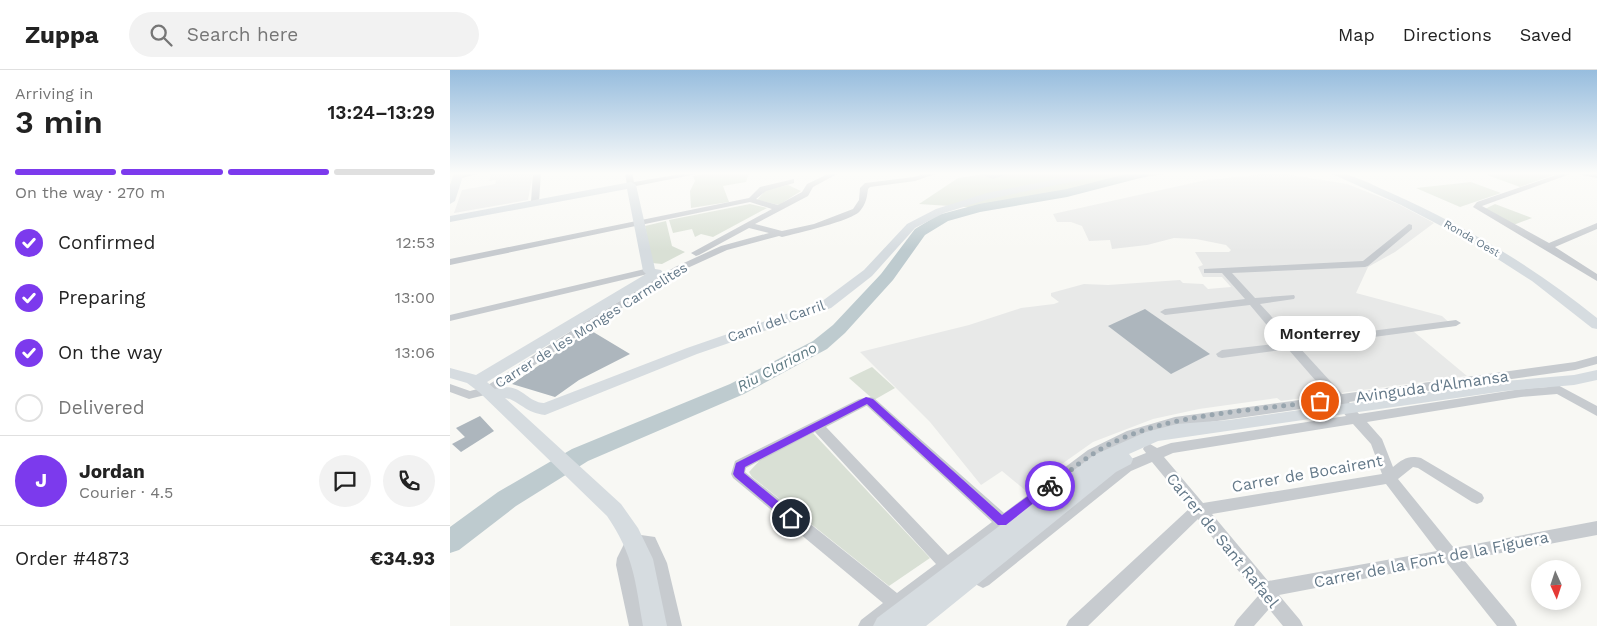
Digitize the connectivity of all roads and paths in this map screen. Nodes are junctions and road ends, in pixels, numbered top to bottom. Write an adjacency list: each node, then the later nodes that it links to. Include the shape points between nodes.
1 (535, 199): 11 (street)
2 (552, 199): 11 (street)
3 (634, 199): 14 (street)
4 (796, 199): 12 (street, Carrer de les Monges Carmelites)
5 (862, 199): 18 (street, via 854,212 812,228)
6 (975, 199): 40 (street, Camí del Carril, via 925,218 904,233 848,290 815,310 717,342 546,409 536,408 512,392)
7 (1398, 199): 31 (street, Ronda Oest, via 1454,226 1521,268)
8 (1412, 199): 27 (street, Ronda Oest, via 1480,232)
9 (1495, 199): 19 (street, via 1477,206 1479,210)
10 (752, 200): 12 (street); 14 (street)
11 (535, 202): 13 (street)
12 (780, 208): 15 (street, Carrer de les Monges Carmelites)
13 (451, 217)
14 (638, 224): 20 (street); 23 (street)
15 (747, 225): 18 (street); 23 (street, Carrer de les Monges Carmelites)
16 (1597, 226): 19 (street)
17 (1410, 227): 22 (street, via 1365,264)
18 (779, 233): 40 (street, Carrer de les Monges Carmelites, via 724,248 678,269 578,331)
19 (1548, 247): 24 (street)
20 (450, 262)
21 (1207, 271): 22 (street)
22 (1226, 271): 26 (street)
23 (653, 272): 29 (street); 40 (street, Carrer de les Monges Carmelites)
24 (1597, 278)
25 (1290, 297): 26 (street)
26 (1253, 301): 28 (street); 32 (street)
27 (1597, 311)
28 (1165, 312)
29 (450, 318)
30 (1456, 323): 32 (street)
31 (1597, 325)
32 (1291, 344): 33 (street); 41 (street)
33 (1222, 354)
34 (1597, 360): 41 (street, Avinguda d'Almansa)
35 (450, 373): 40 (street)
36 (1597, 375): 37 (street, Avinguda d'Almansa)
37 (1550, 385): 38 (street, Avinguda d'Almansa); 41 (street, Avinguda d'Almansa, via 1504,386); 42 (street)
38 (1597, 386)
39 (450, 388): 40 (street, via 469,395)
40 (490, 392): 52 (street, via 614,510)
41 (1348, 408): 43 (street, Avinguda d'Almansa); 46 (street, Avinguda d'Almansa); 47 (street, via 1381,450)
42 (1597, 412)
43 (1224, 422): 45 (street, Avinguda d'Almansa, via 1168,432); 46 (street, Avinguda d'Almansa)
44 (817, 426): 50 (street, via 870,401); 54 (street); 57 (street, via 740,465 738,474)
45 (1113, 447): 46 (street, via 1137,446); 50 (street, Avinguda d'Almansa, via 1101,460)
46 (1151, 451): 49 (street, Carrer de Sant Rafael); 55 (street, Avinguda d'Almansa, via 1109,467)
47 (1390, 478): 48 (street, Carrer de Bocairent, via 1406,462 1416,461); 49 (street, Carrer de Bocairent); 53 (street)
48 (1477, 498)
49 (1198, 510): 56 (street, Carrer de Sant Rafael); 62 (street)
50 (1006, 525): 54 (street, Avinguda d'Almansa); 55 (street, via 1010,538 965,574); 57 (street, Avinguda d'Almansa)
51 (1597, 528): 53 (street, Carrer de la Font de la Figuera)
52 (633, 538): 59 (street, via 624,565); 60 (street, via 642,559); 61 (street, via 649,542 656,556)
53 (1450, 555): 56 (street, Carrer de la Font de la Figuera); 65 (street)
54 (946, 564): 57 (street, Avinguda d'Almansa)
55 (952, 590): 57 (street, Avinguda d'Almansa)
56 (1267, 593): 63 (street); 64 (street, Carrer de Sant Rafael)
57 (903, 613): 58 (street, Avinguda d'Almansa)
58 (877, 623)
59 (638, 626)
60 (655, 626)
61 (673, 626)
62 (1075, 626)
63 (1243, 626)
64 (1294, 626)
65 (1508, 626)

